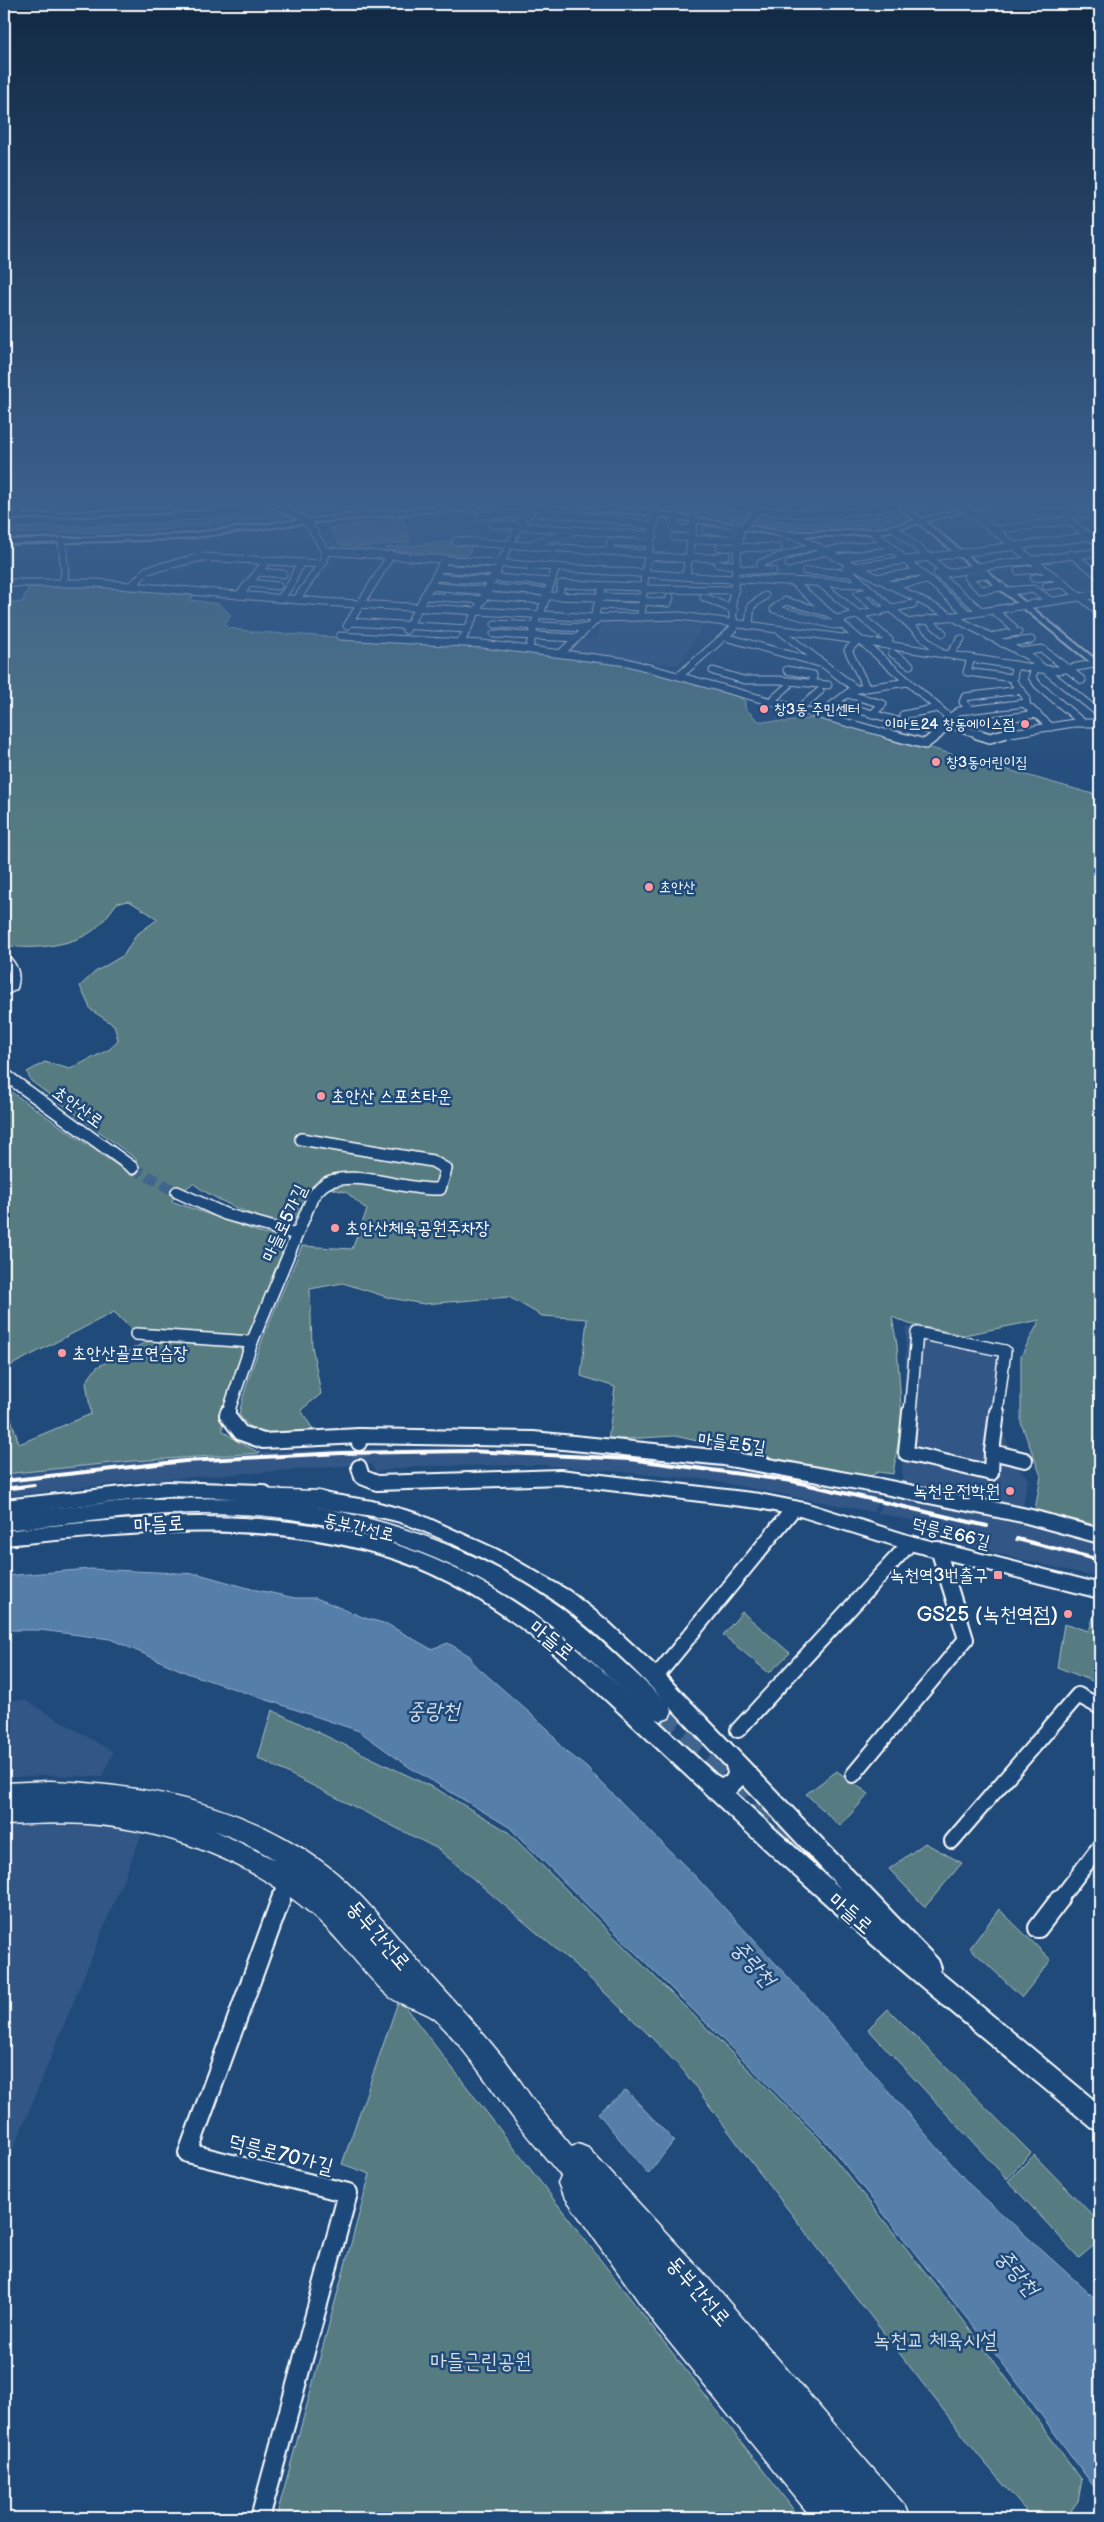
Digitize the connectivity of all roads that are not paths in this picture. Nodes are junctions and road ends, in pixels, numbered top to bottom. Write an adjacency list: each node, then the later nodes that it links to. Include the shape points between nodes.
1 (352, 619): 36 (street, via 339,637)
2 (362, 620): 23 (street)
3 (412, 620): 23 (street)
4 (473, 620): 27 (street)
5 (495, 620): 24 (street)
6 (537, 620): 26 (street)
7 (595, 620): 28 (street)
8 (722, 620): 20 (street)
9 (750, 620): 25 (street)
10 (814, 620): 21 (street, via 834,625)
11 (836, 620): 21 (street)
12 (846, 620): 21 (street)
13 (865, 620): 43 (street, via 889,640)
14 (904, 620): 22 (street)
15 (922, 620): 22 (street)
16 (928, 620): 30 (street)
17 (956, 620): 34 (street)
18 (1004, 620): 34 (street, via 1016,630)
19 (1043, 620): 59 (main road)
20 (733, 622): 25 (street); 33 (street, via 734,628)
21 (839, 622): 39 (street)
22 (907, 622): 50 (street)
23 (410, 623): 27 (street); 36 (street)
24 (495, 624): 26 (street); 31 (street)
25 (749, 625): 29 (street)
26 (535, 626): 28 (street); 32 (street)
27 (469, 627): 40 (street)
28 (588, 628): 35 (street)
29 (777, 629): 39 (street); 41 (street)
30 (943, 633)
31 (494, 634): 32 (street); 44 (street)
32 (532, 635): 35 (street); 46 (street)
33 (724, 637): 41 (street); 67 (street)
34 (990, 637): 42 (street)
35 (576, 638): 49 (street)
36 (401, 639): 40 (street)
37 (961, 639): 52 (street)
38 (1031, 640): 42 (street)
39 (861, 641): 43 (street); 53 (street); 75 (street, via 848,650)
40 (461, 642): 44 (street)
41 (779, 643): 55 (street); 57 (street)
42 (1002, 643): 48 (street)
43 (882, 644): 45 (street)
44 (494, 645): 46 (street)
45 (890, 645): 47 (street); 50 (street)
46 (529, 649): 49 (street)
47 (901, 651): 51 (street); 54 (street)
48 (1019, 652): 61 (street, via 1042,649); 64 (street)
49 (561, 653): 67 (street, via 627,662)
50 (941, 653): 52 (street)
51 (892, 654): 53 (street); 58 (street)
52 (950, 654): 56 (street)
53 (880, 657): 70 (street)
54 (925, 657)
55 (803, 658): 57 (street); 63 (street)
56 (971, 658): 60 (street); 68 (street, via 967,672)
57 (823, 664): 76 (street)
58 (910, 664)
59 (1099, 664): 61 (street)
60 (1015, 665): 62 (street); 68 (street)
61 (1067, 668): 64 (street); 69 (street)
62 (1035, 669): 64 (street); 92 (street, via 1032,677 1038,685)
63 (787, 670): 71 (street); 72 (street, via 810,673)
64 (1047, 670): 89 (street)
65 (713, 671): 66 (street)
66 (727, 675): 71 (street, via 744,680); 73 (street)
67 (679, 676): 73 (street)
68 (1013, 678): 77 (street)
69 (1082, 680)
70 (908, 682): 75 (street); 83 (street)
71 (786, 683): 72 (street); 80 (street)
72 (813, 684): 74 (street)
73 (714, 685): 80 (street)
74 (828, 685)
75 (866, 687): 76 (street)
76 (856, 689): 79 (street)
77 (1019, 690): 82 (street, via 1026,697); 85 (street, via 965,697 963,702)
78 (820, 691): 84 (street)
79 (847, 694): 81 (street); 87 (street, via 883,704)
80 (771, 702): 84 (street)
81 (835, 703): 86 (street); 87 (street)
82 (1026, 703): 85 (street); 88 (street)
83 (938, 708): 90 (street); 91 (street)
84 (799, 709): 86 (street)
85 (970, 710): 91 (street, via 959,711)
86 (821, 714): 96 (street, via 924,744)
87 (872, 714): 96 (street)
88 (1037, 714): 94 (street); 95 (street)
89 (1100, 714)
90 (903, 716)
91 (948, 718): 94 (street)
92 (1083, 723): 93 (street); 95 (street)
93 (1100, 724)
94 (952, 726): 95 (street, via 990,738); 96 (street)
95 (1051, 727)
96 (939, 733)
97 (4, 958): 98 (street, via 16,975 14,986)
98 (4, 991)
99 (4, 1074): 101 (street, 초안산로)
100 (301, 1139): 103 (street, 마들로5가길, via 432,1161 446,1169 440,1189 424,1191 350,1179 321,1185)
101 (133, 1168)
102 (177, 1192): 103 (street, via 225,1214)
103 (296, 1234): 105 (street, 마들로5가길)
104 (136, 1334): 105 (street)
105 (252, 1342): 106 (street, 마들로5가길, via 227,1415 237,1432 263,1441)
106 (359, 1440): 115 (street, 마들로5길, via 533,1439 724,1458 1027,1516)
107 (992, 1452): 107 (street, via 991,1473 906,1453 917,1333 1006,1351); 108 (street)
108 (1025, 1460)
109 (359, 1467): 112 (street, 덕릉로66길, via 362,1477 370,1482 391,1484 560,1477 678,1490)
110 (319, 1499): 111 (main road, 마들로, via 224,1490 167,1489); 113 (highway, via 161,1498); 120 (main road, 마들로, via 413,1519 492,1555 563,1597)
111 (4, 1507)
112 (794, 1508): 117 (street, 덕릉로66길); 120 (street)
113 (77, 1514): 114 (highway, 동부간선로); 122 (highway, 동부간선로, via 148,1506 256,1507 366,1526 419,1542 460,1559 539,1604)
114 (4, 1522)
115 (1100, 1536)
116 (4, 1538): 126 (main road, 마들로, via 135,1524 227,1522 322,1534 368,1544 433,1566 502,1602 541,1630)
117 (910, 1543): 118 (street, 덕릉로66길); 123 (street)
118 (938, 1549): 119 (street, 덕릉로66길); 125 (street, via 966,1639)
119 (1100, 1592)
120 (655, 1678): 124 (main road, 마들로)
121 (1100, 1707): 129 (street, via 1078,1695)
122 (661, 1711)
123 (738, 1730)
124 (734, 1762): 126 (main road, via 738,1774 730,1787 717,1788); 134 (main road, 마들로)
125 (854, 1775)
126 (705, 1780): 134 (main road, 마들로, via 821,1886)
127 (4, 1794): 133 (highway, 동부간선로, via 77,1791 124,1796 169,1805 231,1824 272,1842 305,1863 345,1896)
128 (4, 1814): 131 (highway, via 62,1810 111,1813 161,1824 233,1851)
129 (952, 1841)
130 (1100, 1846): 132 (street)
131 (287, 1881): 133 (highway, via 346,1929 401,1990); 138 (street, 덕릉로70가길, via 188,2154 348,2193)
132 (1038, 1928)
133 (445, 2011): 135 (highway, 동부간선로)
134 (983, 2023): 137 (main road, 마들로)
135 (496, 2070): 136 (highway, 동부간선로); 141 (highway, 동부간선로, via 698,2288)
136 (532, 2119): 139 (highway, via 611,2244 698,2357); 140 (highway, 동부간선로)
137 (1100, 2120)
138 (260, 2518)
139 (832, 2518)
140 (864, 2518)
141 (895, 2518)

